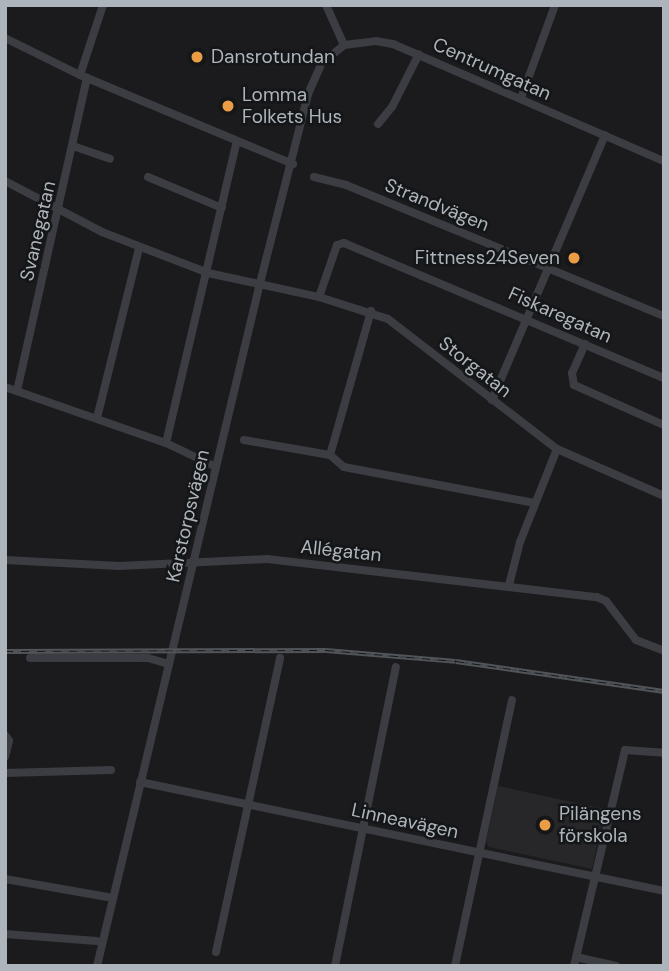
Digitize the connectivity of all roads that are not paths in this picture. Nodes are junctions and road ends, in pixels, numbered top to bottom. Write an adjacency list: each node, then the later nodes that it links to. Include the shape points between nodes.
1 (103, 5): 7 (street, Svanegatan)
2 (326, 5): 5 (street)
3 (555, 5): 8 (street)
4 (5, 38): 7 (street)
5 (344, 45): 6 (street, Centrumgatan, via 376,41); 15 (street, Karstorpsvägen, via 314,76)
6 (419, 54): 8 (street, Centrumgatan); 9 (street)
7 (84, 76): 11 (street); 12 (street, Svanegatan)
8 (521, 98): 10 (street, Centrumgatan)
9 (378, 124)
10 (605, 135): 14 (street, Centrumgatan); 22 (street)
11 (237, 141): 15 (street); 19 (street)
12 (73, 146): 13 (street); 20 (street, Svanegatan)
13 (110, 159)
14 (664, 161)
15 (293, 164): 24 (street, Karstorpsvägen)
16 (148, 177): 19 (street)
17 (314, 177): 22 (street, Strandvägen, via 346,185)
18 (5, 181): 20 (street, Storgatan)
19 (222, 208): 23 (street)
20 (59, 210): 21 (street, Storgatan); 32 (street, Svanegatan)
21 (139, 248): 23 (street, Storgatan); 34 (street)
22 (548, 267): 27 (street, Strandvägen); 28 (street)
23 (208, 273): 24 (street, Storgatan); 37 (street)
24 (260, 283): 25 (street, Storgatan); 40 (street, Karstorpsvägen)
25 (319, 297): 26 (street, Storgatan); 28 (street, Fiskaregatan, via 337,246 344,243)
26 (371, 311): 33 (street, Storgatan, via 388,318); 39 (street)
27 (664, 316)
28 (527, 317): 29 (street, Fiskaregatan); 33 (street)
29 (585, 344): 30 (street, Fiskaregatan); 35 (street, via 572,373 574,385)
30 (664, 378)
31 (5, 387): 32 (street)
32 (17, 391): 34 (street)
33 (492, 400): 38 (street, Storgatan)
34 (97, 418): 37 (street)
35 (664, 425)
36 (244, 440): 39 (street)
37 (166, 443): 40 (street)
38 (557, 449): 41 (street, Storgatan); 42 (street)
39 (330, 455): 42 (street, via 344,467)
40 (216, 467): 44 (street, Karstorpsvägen)
41 (664, 496)
42 (535, 503): 45 (street)
43 (5, 560): 44 (street, Allégatan, via 119,566)
44 (192, 563): 45 (street, Allégatan, via 267,559); 49 (street, Karstorpsvägen)
45 (509, 585): 46 (street, Allégatan, via 597,597 606,601 636,640)
46 (664, 651)
47 (30, 658): 49 (street, via 148,658)
48 (280, 658): 58 (street)
49 (169, 664): 57 (street, Karstorpsvägen)
50 (396, 667): 59 (street)
51 (512, 700): 60 (street)
52 (7, 737): 54 (street)
53 (664, 753): 61 (street, via 625,750)
54 (5, 757)
55 (111, 770): 56 (street)
56 (5, 773)
57 (140, 782): 58 (street, Linneavägen); 69 (street, Karstorpsvägen)
58 (248, 804): 59 (street, Linneavägen); 67 (street)
59 (363, 828): 60 (street, Linneavägen); 70 (street)
60 (480, 853): 61 (street, Linneavägen); 71 (street)
61 (595, 877): 63 (street, Linneavägen); 68 (street)
62 (5, 878): 64 (street)
63 (664, 891)
64 (107, 897)
65 (5, 934): 66 (street)
66 (97, 941)
67 (216, 952)
68 (575, 961): 72 (street)
69 (97, 966)
70 (335, 966)
71 (455, 966)
72 (617, 966)

